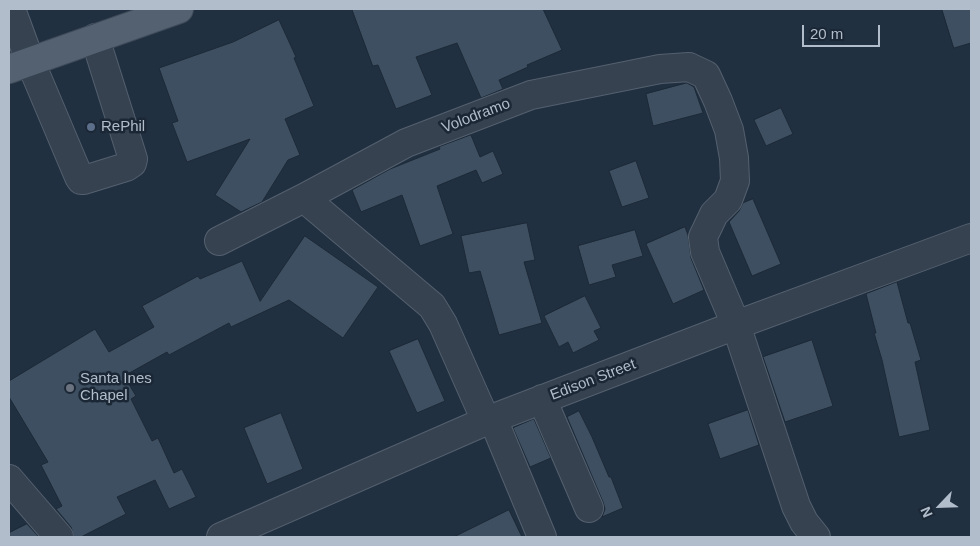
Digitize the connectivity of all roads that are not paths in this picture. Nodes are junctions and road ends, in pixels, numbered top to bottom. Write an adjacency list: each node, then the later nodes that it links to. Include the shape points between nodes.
1 (11, 9): 4 (street)
2 (179, 9): 3 (main road)
3 (95, 38): 4 (main road); 4 (street, via 133,159 126,167 81,180)
4 (19, 65)
5 (304, 198): 7 (street, Volodramo); 8 (street, Volodramo, via 406,143 531,95 660,69 689,67 706,74 728,130 734,158 735,181 728,200 714,214 703,237 705,252); 10 (street, via 432,306)
6 (971, 238): 8 (street, Edison Street)
7 (219, 240)
8 (736, 325): 9 (street, Edison Street); 16 (street, via 796,506)
9 (542, 399): 10 (street, Edison Street); 12 (street)
10 (489, 420): 14 (street, Edison Street); 15 (street)
11 (9, 478): 13 (street)
12 (589, 508)
13 (59, 537)
14 (221, 537)
15 (542, 537)
16 (816, 537)

